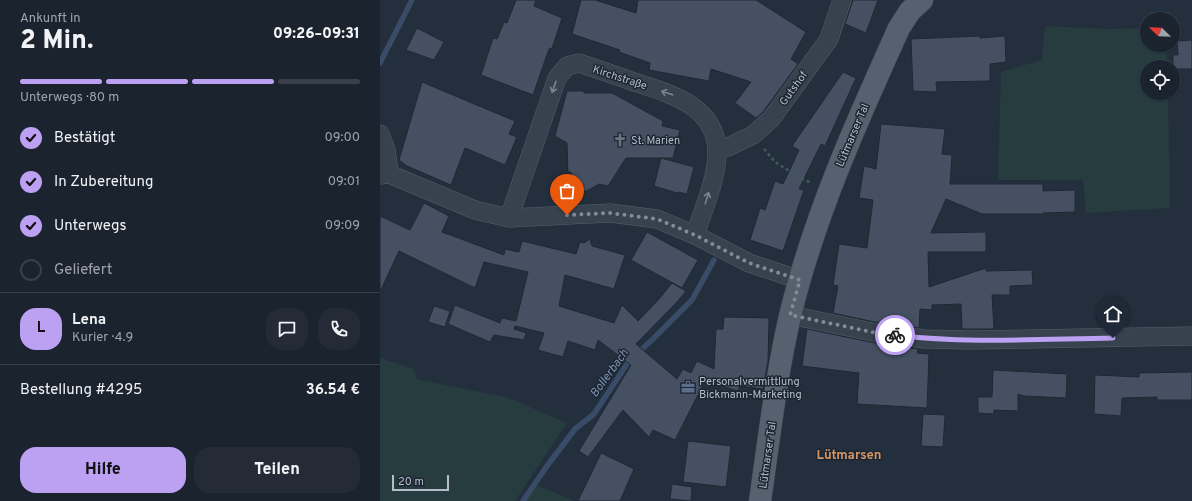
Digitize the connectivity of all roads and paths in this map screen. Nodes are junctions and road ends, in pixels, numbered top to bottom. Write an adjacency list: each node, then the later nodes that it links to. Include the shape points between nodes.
1 (842, 0): 4 (street, Gutshof, via 829,39 771,119)
2 (922, 0): 7 (main road, Lütmarser Tal, via 910,11 899,28)
3 (380, 134): 6 (street, via 386,150)
4 (753, 135): 5 (street, Gutshof); 7 (path, via 775,162 802,179)
5 (717, 150): 8 (street, Kirchstraße, one-way to 8, via 714,134 705,117 674,95 579,63 567,66 557,78); 9 (street, Kirchstraße, one-way to 5, via 715,172)
6 (385, 174): 8 (street, via 475,210)
7 (829, 189): 10 (main road, Lütmarser Tal)
8 (509, 218): 9 (street, via 610,213 657,219)
9 (695, 235): 10 (street, via 749,263)
10 (800, 280): 11 (main road, Lütmarser Tal)
11 (790, 315): 12 (street, via 877,333 925,339); 13 (main road, Lütmarser Tal)
12 (1192, 336)
13 (760, 501)

